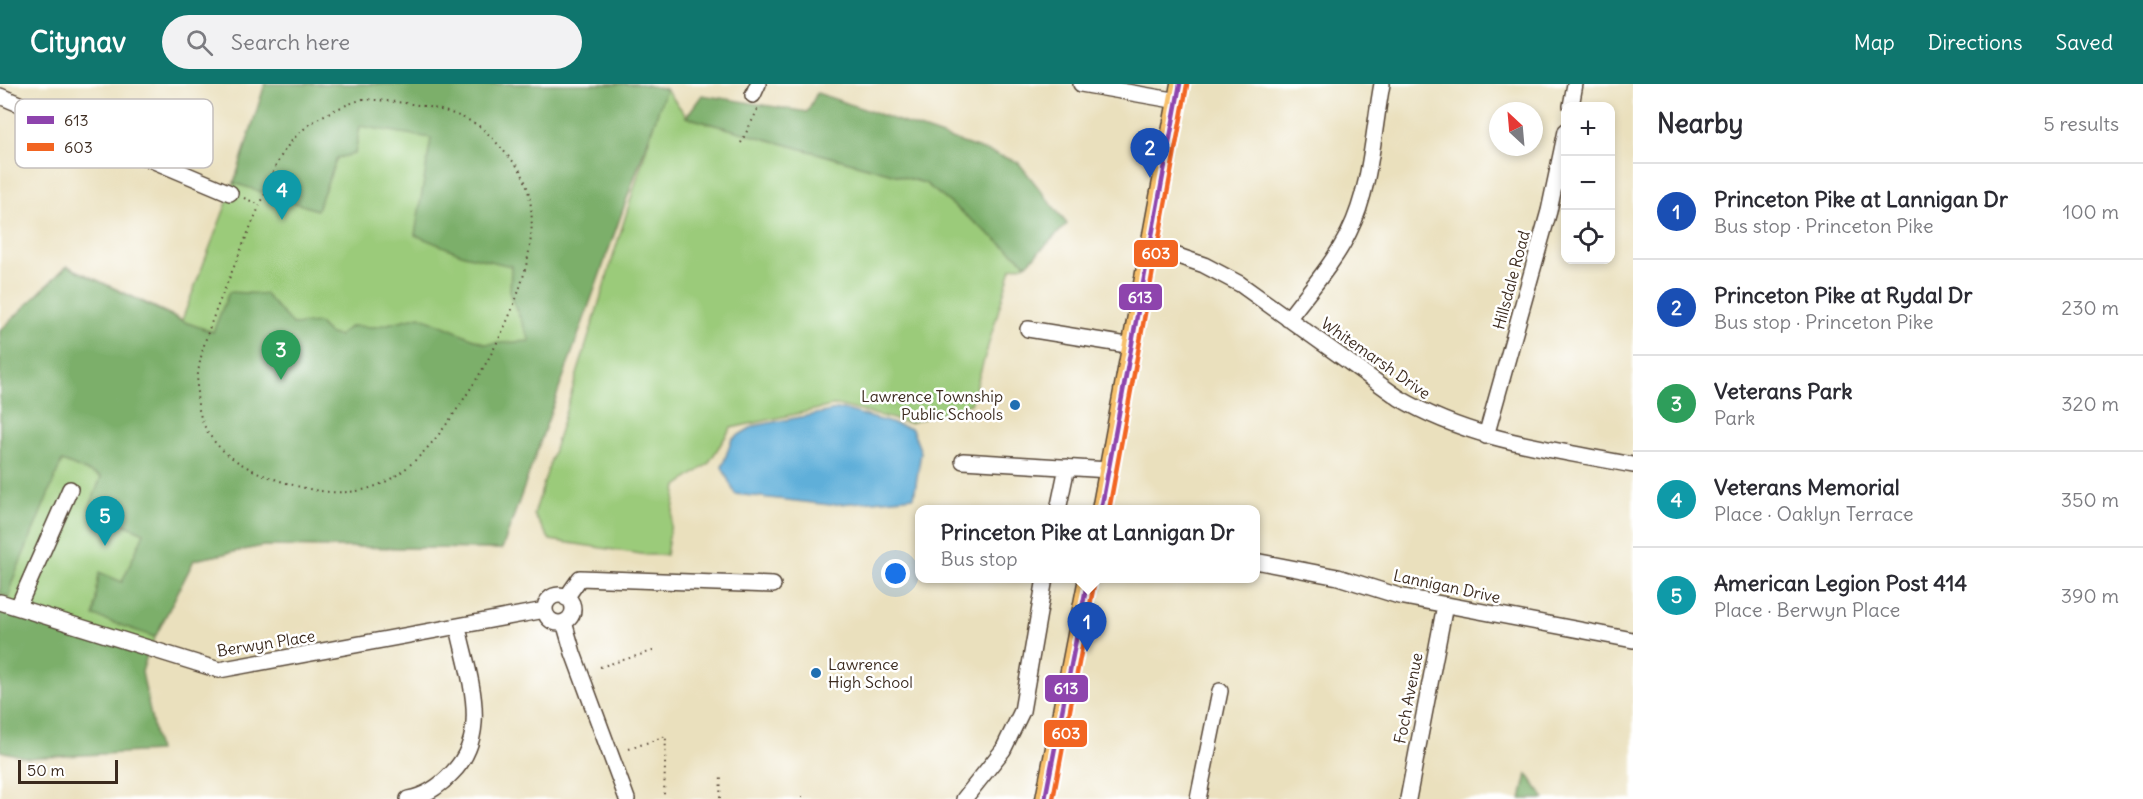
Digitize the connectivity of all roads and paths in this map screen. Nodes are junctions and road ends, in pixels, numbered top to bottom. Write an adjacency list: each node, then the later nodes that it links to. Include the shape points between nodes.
1 (1081, 84): 5 (street)
2 (1382, 84): 15 (street, via 1364,185 1350,230)
3 (1575, 84): 8 (street)
4 (755, 90): 9 (path, via 762,101)
5 (1179, 92): 14 (main road)
6 (0, 96): 7 (street)
7 (15, 102)
8 (1572, 102)
9 (741, 143)
10 (1561, 155): 18 (street, Hillsdale Road)
11 (171, 168): 12 (street)
12 (233, 194): 13 (path)
13 (260, 205): 13 (path, via 203,339 195,394 204,424 217,447 240,464 296,487 331,494 383,483 407,466 448,421 508,323 530,240 532,205 521,172 476,124 426,107 363,99 320,116 298,132 273,170)
14 (1152, 247): 15 (street, Whitemarsh Drive, via 1230,278); 17 (main road)
15 (1288, 319): 18 (street, Whitemarsh Drive, via 1399,399 1452,426)
16 (1028, 329): 17 (street)
17 (1133, 346): 22 (main road)
18 (1486, 436): 20 (street, Whitemarsh Drive)
19 (963, 461): 21 (street)
20 (1633, 465)
21 (1067, 467): 22 (street); 24 (street)
22 (1109, 470): 25 (main road)
23 (70, 489): 33 (street)
24 (1059, 505)
25 (1102, 505)
26 (1260, 562): 32 (street, Lannigan Drive, via 1338,577)
27 (1044, 583): 47 (street, via 1022,711 1004,750)
28 (1087, 583): 48 (main road)
29 (773, 585): 30 (street, via 580,578)
30 (566, 598): 34 (street, via 550,598); 35 (street, via 573,608)
31 (0, 602): 33 (street, Berwyn Place)
32 (1445, 605): 37 (street, Lannigan Drive); 50 (street, Foch Avenue)
33 (18, 608): 36 (street, Berwyn Place, via 219,670)
34 (545, 610): 35 (street, via 551,621); 36 (street, Berwyn Place)
35 (564, 622): 46 (street)
36 (458, 627): 45 (street, via 474,703 474,735 464,759 447,779)
37 (1633, 640)
38 (656, 650): 39 (path)
39 (600, 667)
40 (1220, 691): 49 (street)
41 (629, 749): 43 (path, via 666,736)
42 (721, 776): 44 (path)
43 (664, 795)
44 (720, 798)
45 (408, 799)
46 (627, 799)
47 (964, 799)
48 (1045, 799)
49 (1198, 799)
50 (1408, 799)

